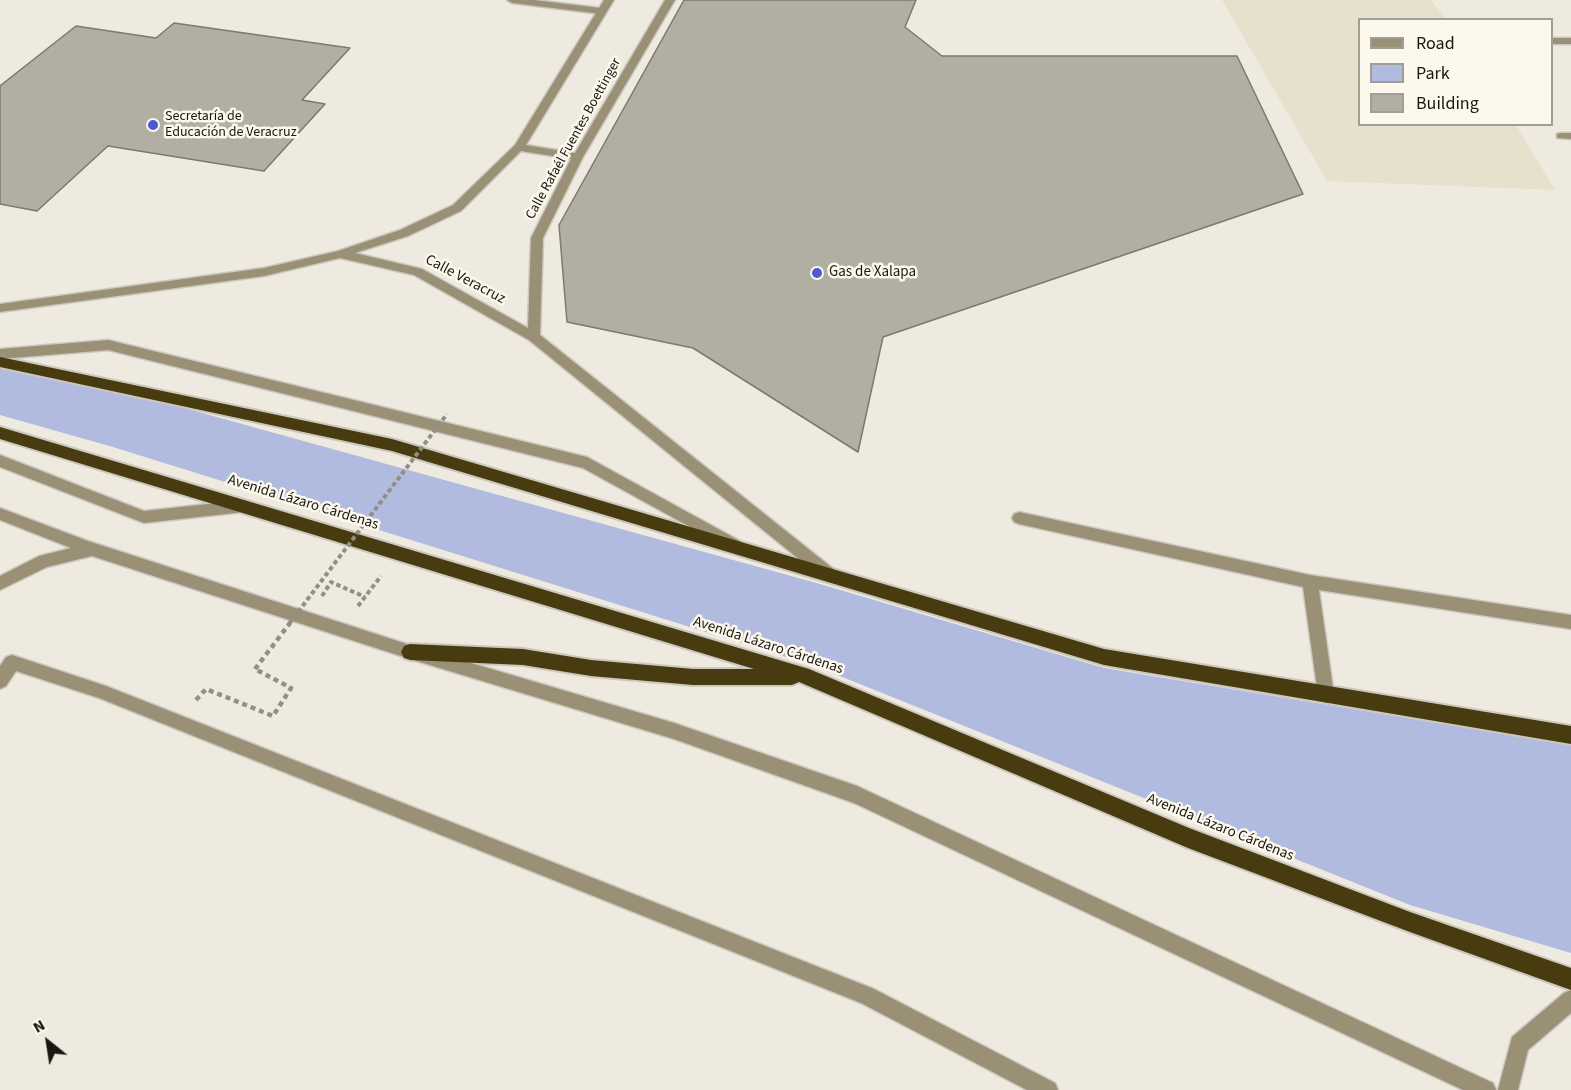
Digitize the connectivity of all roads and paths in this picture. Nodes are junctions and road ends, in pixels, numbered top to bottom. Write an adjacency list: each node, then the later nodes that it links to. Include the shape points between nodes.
1 (513, 0): 4 (street)
2 (609, 0): 4 (street)
3 (670, 0): 8 (street, Calle Rafaél Fuentes Boettinger)
4 (601, 10): 7 (street)
5 (1553, 41): 6 (street)
6 (1571, 41)
7 (519, 147): 8 (street); 9 (street, via 457,208 404,233)
8 (578, 157): 11 (street, Calle Rafaél Fuentes Boettinger, via 537,238)
9 (340, 254): 10 (street, Calle Veracruz, via 264,272); 11 (street, Calle Veracruz, via 418,272)
10 (0, 308)
11 (534, 337): 23 (street, Calle Veracruz)
12 (0, 354): 21 (street, via 108,345 587,464)
13 (0, 362): 21 (highway, via 392,445)
14 (447, 414): 26 (path, bridge)
15 (0, 433): 17 (highway, Avenida Lázaro Cárdenas)
16 (0, 461): 17 (street, via 144,517)
17 (246, 506): 22 (highway, Avenida Lázaro Cárdenas)
18 (0, 514): 20 (street)
19 (1019, 518): 24 (street)
20 (92, 549): 25 (street, via 44,561); 29 (street)
21 (745, 550): 23 (highway)
22 (400, 552): 27 (path); 31 (highway, Avenida Lázaro Cárdenas)
23 (831, 576): 34 (highway, via 1104,657)
24 (1310, 582): 28 (street); 34 (street)
25 (0, 583)
26 (311, 595): 27 (path, via 320,599 331,582); 33 (path, bridge, via 255,669 291,688 273,716)
27 (365, 597): 29 (path)
28 (1571, 622)
29 (340, 629): 30 (street)
30 (410, 652): 31 (highway, via 522,657 693,677); 39 (street, via 674,731 857,795)
31 (809, 677): 36 (highway, Avenida Lázaro Cárdenas, via 1188,838)
32 (0, 681): 38 (street, via 12,662 100,691 867,996)
33 (206, 689)
34 (1326, 695): 35 (highway)
35 (1571, 735)
36 (1571, 979)
37 (1571, 1000): 40 (street, via 1519,1044)
38 (1048, 1090)
39 (1486, 1090)
40 (1508, 1090)

